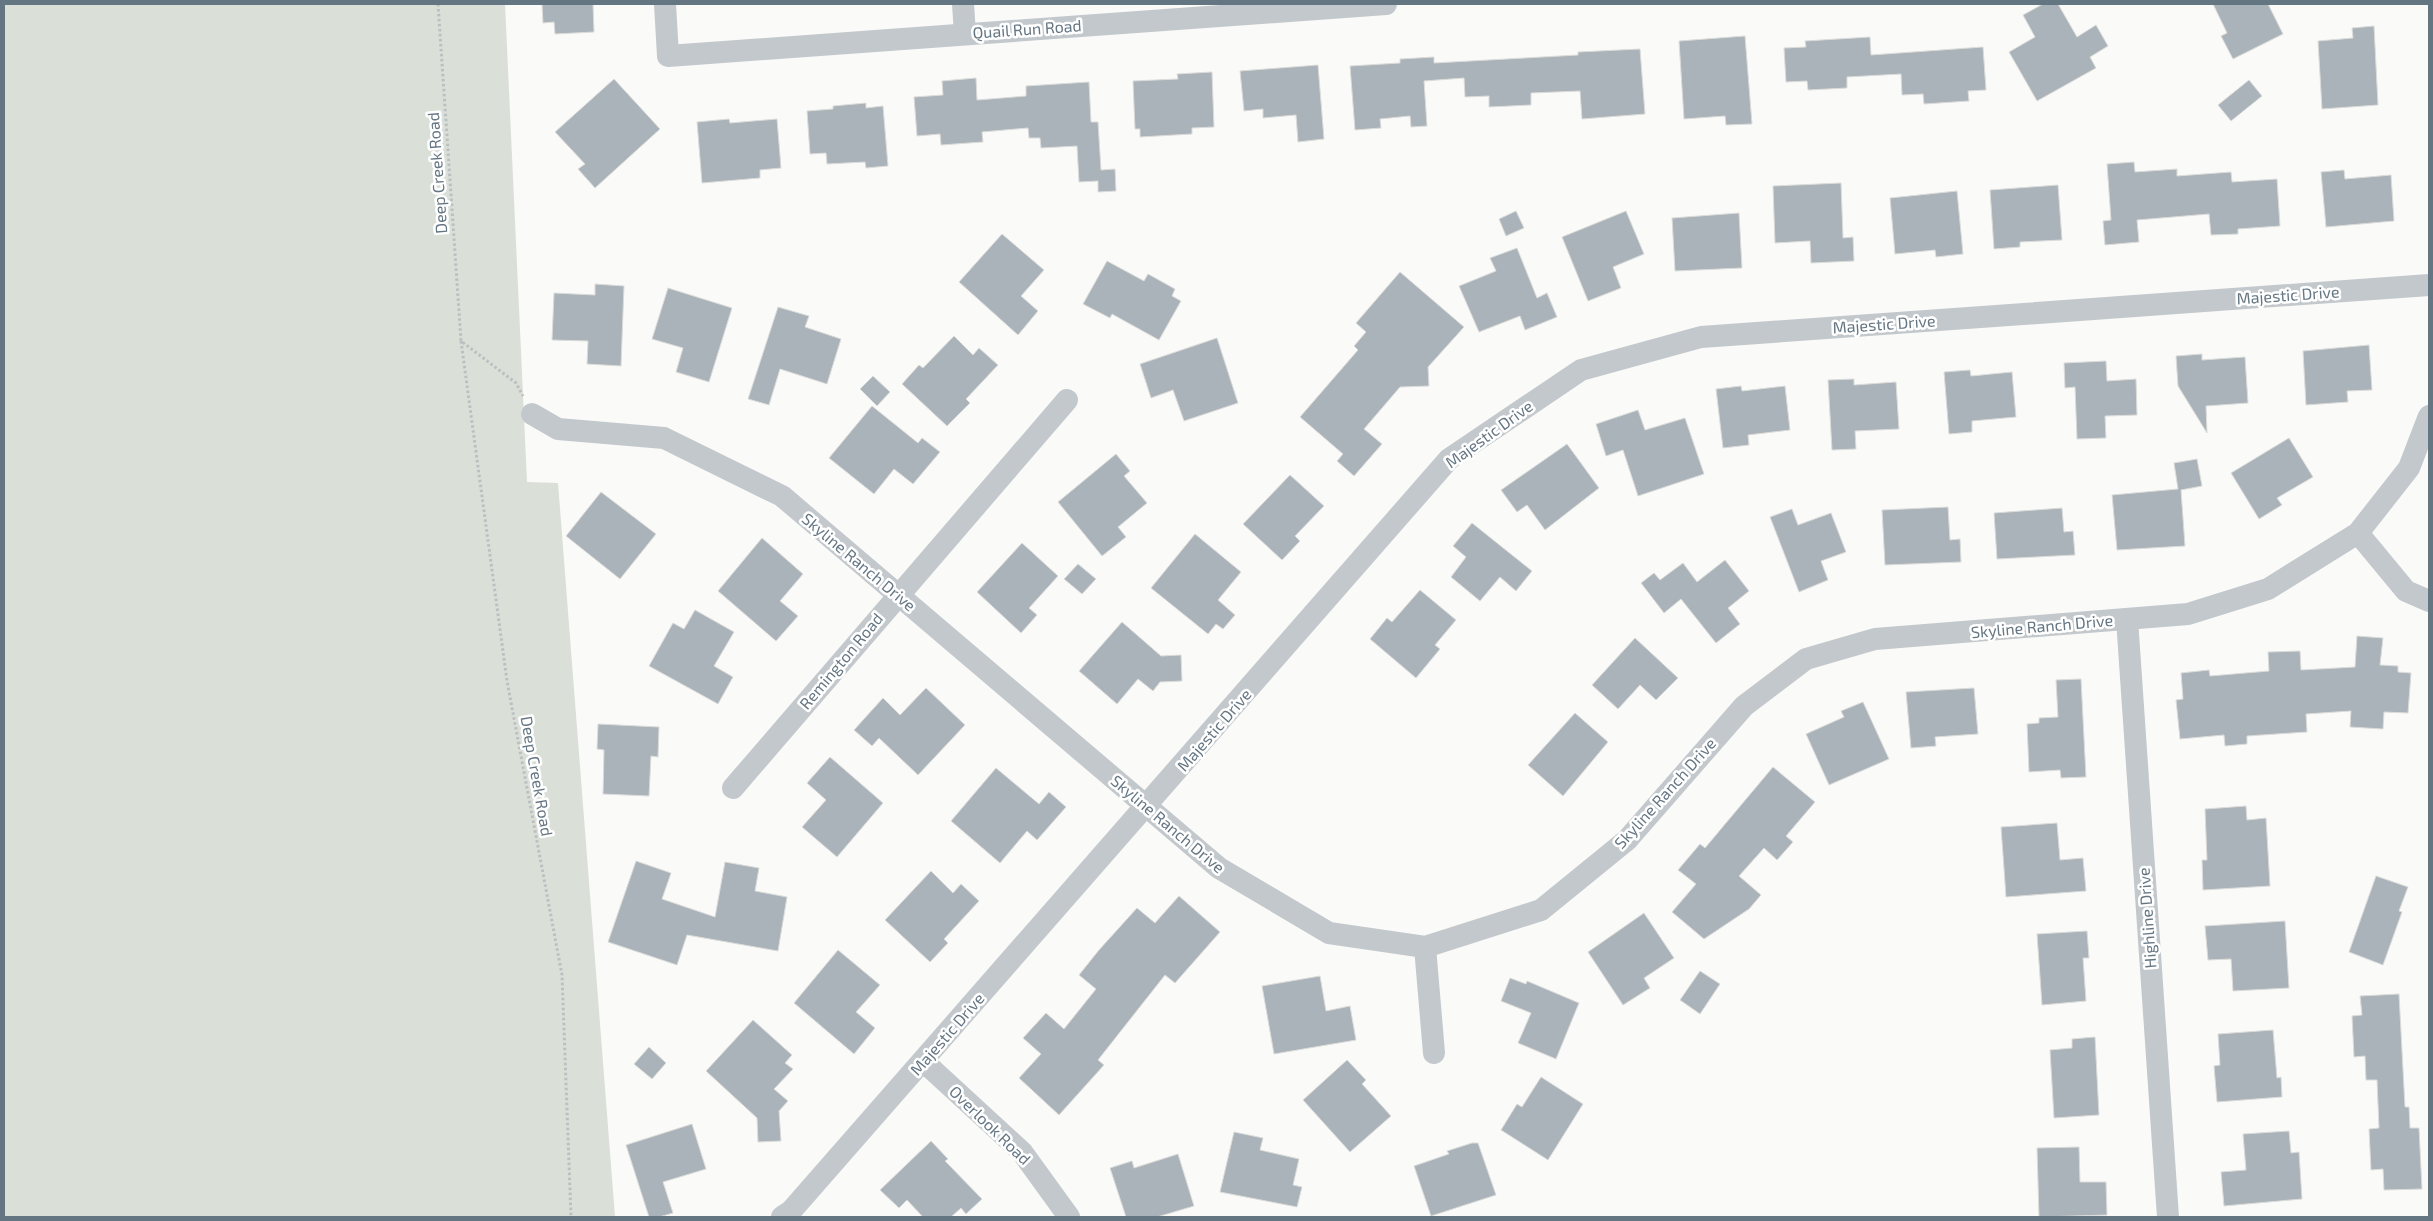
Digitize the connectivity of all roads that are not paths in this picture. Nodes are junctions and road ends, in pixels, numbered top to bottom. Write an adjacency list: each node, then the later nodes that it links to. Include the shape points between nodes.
1 (665, 4): 4 (street, Quail Run Road, via 668,56)
2 (963, 4): 4 (street)
3 (1386, 4): 4 (street, Quail Run Road)
4 (965, 34)
5 (2429, 284): 14 (street, Majestic Drive, via 1701,337 1581,370 1450,459)
6 (1067, 400): 10 (street, Remington Road)
7 (532, 414): 10 (street, Skyline Ranch Drive, via 558,429 664,438 782,496)
8 (2429, 416): 9 (street, Skyline Ranch Drive, via 2409,468)
9 (2358, 533): 11 (street, via 2406,591); 12 (street, Skyline Ranch Drive, via 2268,589 2188,614)
10 (898, 594): 13 (street, Remington Road); 14 (street, Skyline Ranch Drive)
11 (2429, 601)
12 (2126, 619): 15 (street, Skyline Ranch Drive, via 1876,639 1806,659 1744,706 1626,840 1541,910); 20 (street, Highline Drive)
13 (733, 788)
14 (1147, 807): 15 (street, Skyline Ranch Drive, via 1219,868 1329,933); 17 (street, Majestic Drive)
15 (1425, 947): 16 (street)
16 (1434, 1053)
17 (923, 1061): 18 (street, Majestic Drive, via 791,1212); 19 (street, Overlook Road, via 1022,1152)
18 (782, 1217)
19 (1069, 1217)
20 (2168, 1217)

